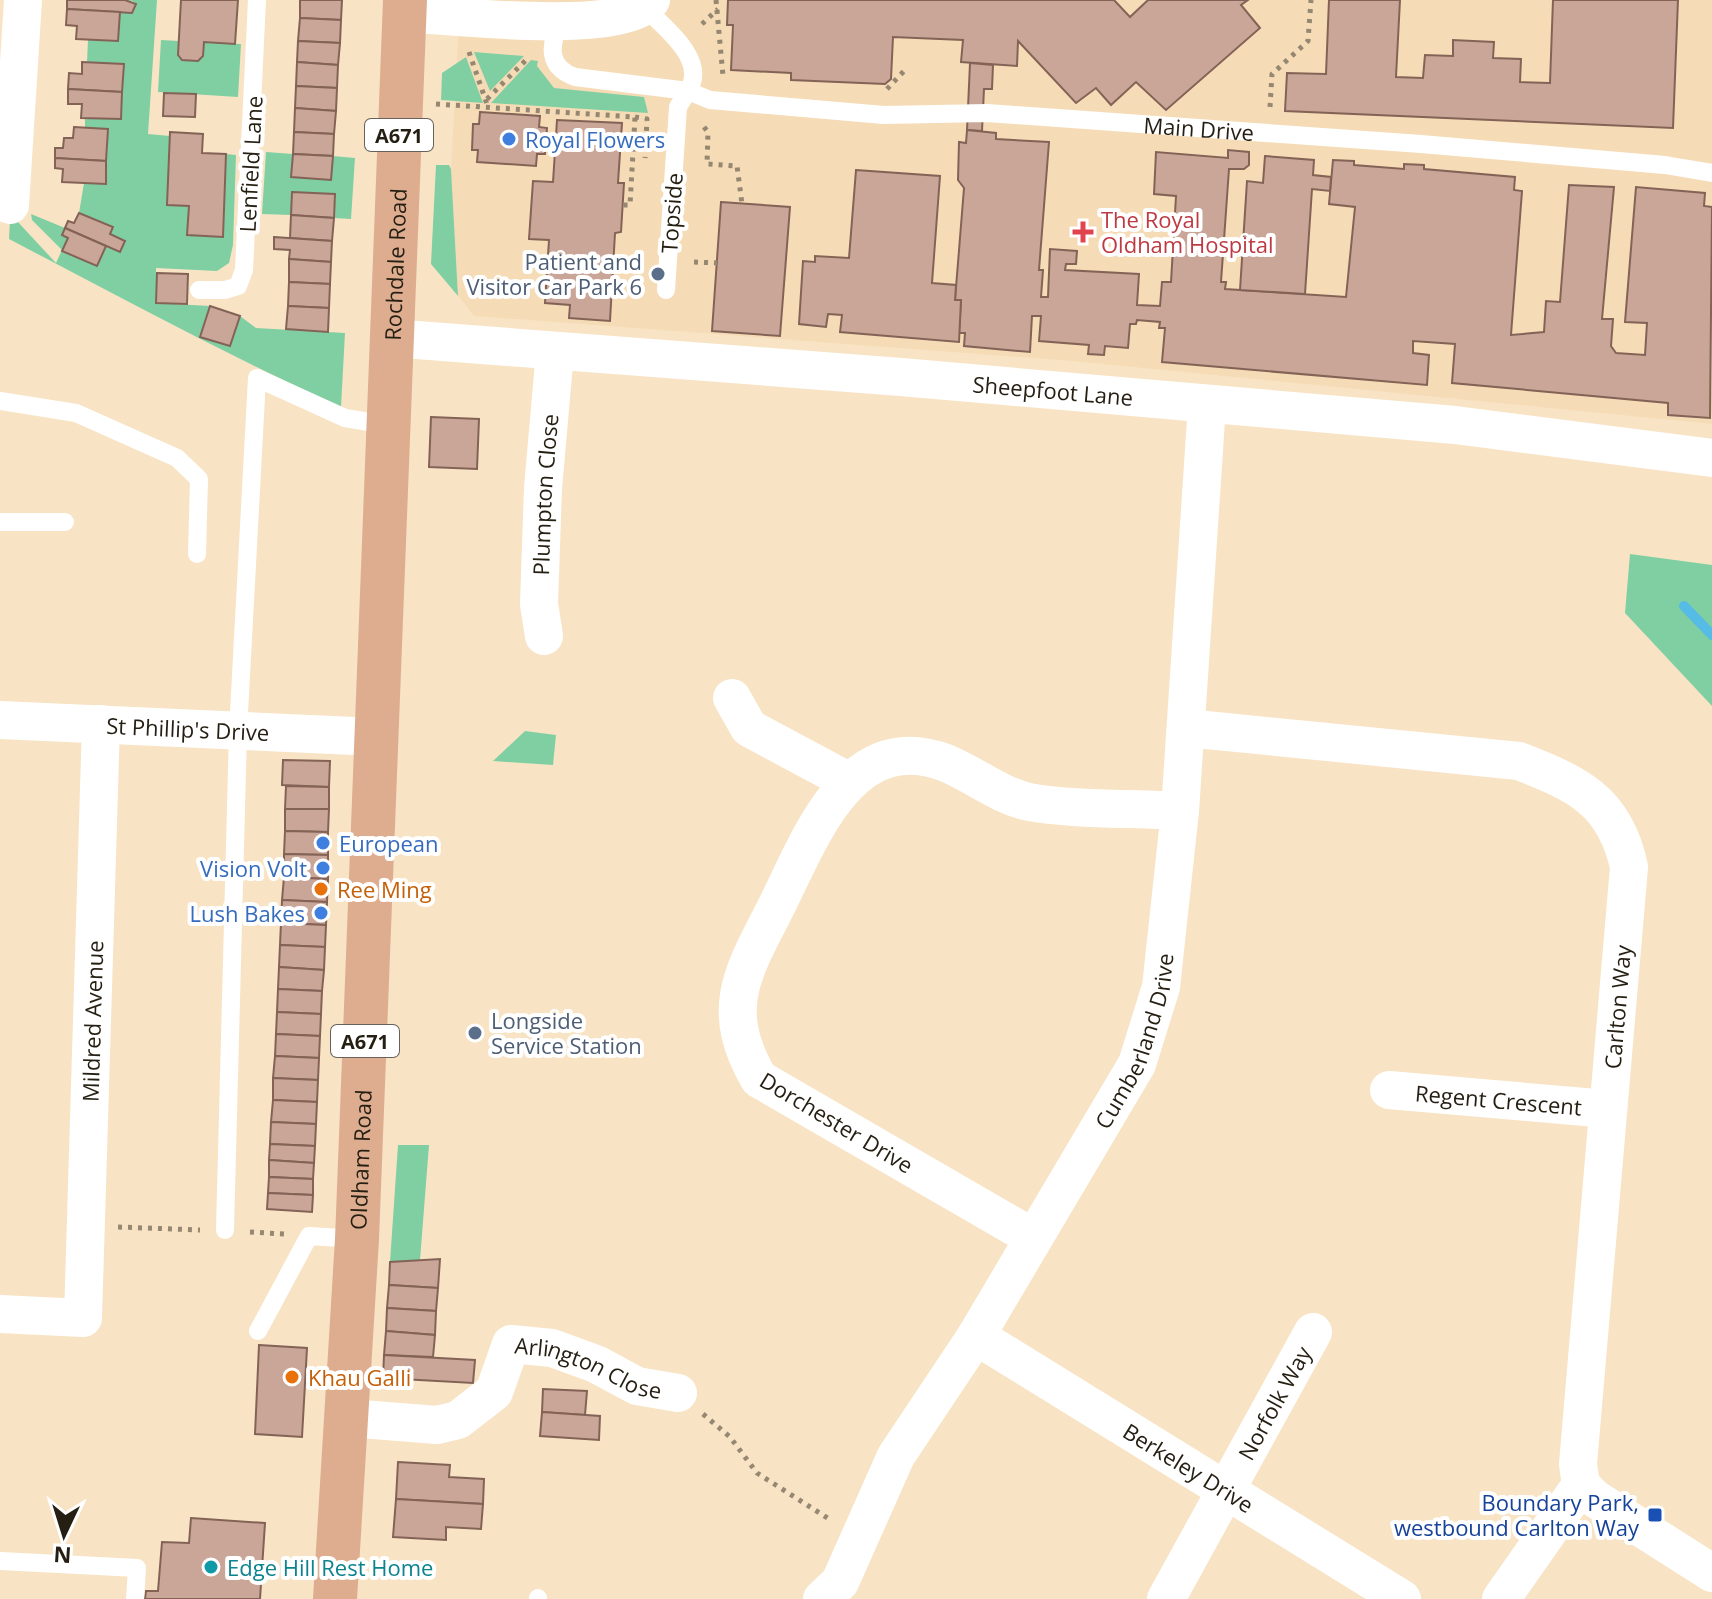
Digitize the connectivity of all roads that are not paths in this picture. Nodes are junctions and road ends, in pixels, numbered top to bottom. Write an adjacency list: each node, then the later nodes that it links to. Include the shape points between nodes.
1 (23, 0): 7 (street)
2 (257, 0): 10 (lane, Lenfield Lane, via 244,270 238,286)
3 (648, 4): 5 (street, via 619,17); 6 (lane, via 682,45 694,72)
4 (404, 6): 5 (street); 12 (main road, Rochdale Road / A671)
5 (561, 21): 6 (lane, Main Drive, via 552,49 553,62 562,73)
6 (688, 91): 8 (lane, Main Drive, via 710,100 884,115 987,113 1650,163); 11 (lane, Topside, via 678,107)
7 (6, 140): 9 (street)
8 (1712, 173)
9 (10, 205)
10 (199, 290)
11 (666, 290)
12 (391, 338): 13 (street, Sheepfoot Lane); 16 (main road, Rochdale Road / A671)
13 (555, 352): 15 (street, Sheepfoot Lane); 22 (street, Plumpton Close, via 543,488 539,604)
14 (0, 401): 21 (lane, via 76,413 177,458 199,479)
15 (1207, 405): 17 (street, Sheepfoot Lane, via 1455,425); 26 (street, Cumberland Drive)
16 (387, 425): 18 (main road, Rochdale Road / A671); 27 (lane, via 345,418 257,378)
17 (1712, 458)
18 (385, 482): 28 (main road, Oldham Road / A671)
19 (0, 522): 20 (lane)
20 (65, 522)
21 (197, 554)
22 (544, 636)
23 (732, 698): 29 (street, via 749,728)
24 (0, 720): 25 (street, St Phillip's Drive)
25 (101, 724): 27 (street, St Phillip's Drive); 36 (street, Mildred Avenue, via 83,1318)
26 (1186, 728): 30 (street, Cumberland Drive); 32 (street, Carlton Way, via 1519,761 1589,795 1623,840 1629,867)
27 (238, 731): 28 (street, St Phillip's Drive); 33 (lane)
28 (377, 737): 35 (main road, Oldham Road / A671)
29 (848, 781): 30 (street, Dorchester Drive, via 878,762 907,753 945,763 1027,802); 34 (street, Dorchester Drive, via 829,806 745,966 735,1015 743,1051 759,1079)
30 (1180, 811): 34 (street, Cumberland Drive, via 1161,987 1137,1064)
31 (1389, 1090): 32 (street, Regent Crescent)
32 (1608, 1109): 42 (street, Carlton Way, via 1578,1464)
33 (225, 1230)
34 (1032, 1237): 39 (street, Cumberland Drive)
35 (357, 1239): 37 (lane, via 309,1236); 41 (main road, Oldham Road / A671)
36 (0, 1314)
37 (258, 1331)
38 (1313, 1332): 43 (street, Norfolk Way)
39 (976, 1336): 43 (street, Berkeley Drive); 48 (street, Cumberland Drive, via 896,1456 840,1582)
40 (678, 1393): 41 (street, Arlington Close, via 637,1386 552,1348 511,1344 494,1392 458,1420 437,1425)
41 (349, 1418): 47 (main road, Oldham Road / A671)
42 (1581, 1485): 45 (street, via 1615,1514); 51 (street)
43 (1225, 1492): 49 (street, Norfolk Way); 50 (street, Berkeley Drive)
44 (0, 1561): 46 (lane, via 137,1568)
45 (1712, 1573)
46 (135, 1599)
47 (335, 1599)
48 (822, 1599)
49 (1166, 1599)
50 (1402, 1599)
51 (1501, 1599)

